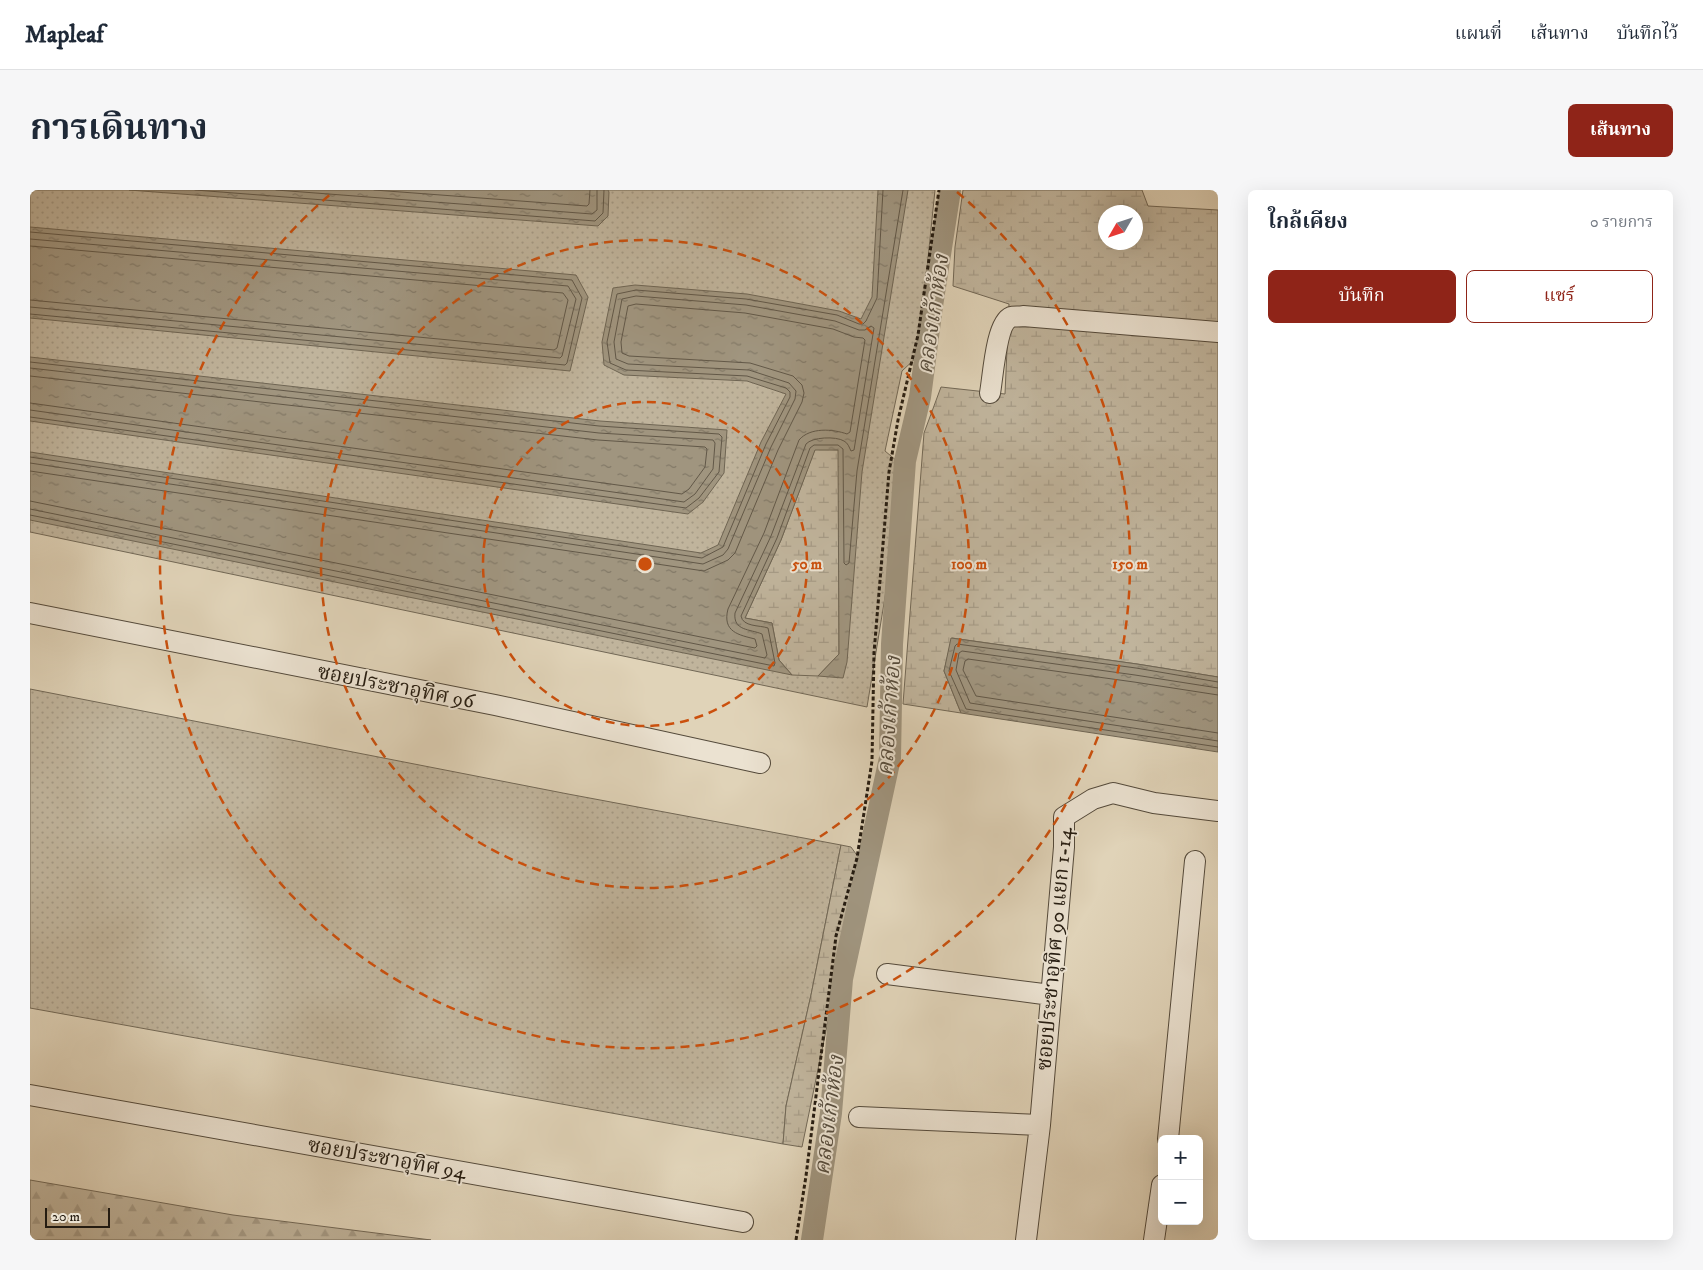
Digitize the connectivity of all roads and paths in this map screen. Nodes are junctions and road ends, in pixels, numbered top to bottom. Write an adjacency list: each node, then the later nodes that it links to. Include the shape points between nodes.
1 (939, 190): 16 (path, via 918,335 889,472 874,653 872,761 857,858 836,936)
2 (1218, 332): 3 (street, via 1023,316 1011,318 1000,334)
3 (990, 393)
4 (30, 613): 5 (street, ซอยประชาอุทิศ 96, via 495,705)
5 (760, 763)
6 (1218, 811): 9 (street, ซอยประชาอุทิศ 90 แยก 1-14, via 1154,803 1113,793 1093,799 1064,817)
7 (1195, 861): 13 (street)
8 (887, 974): 9 (street)
9 (1051, 995): 12 (street, ซอยประชาอุทิศ 90 แยก 1-14)
10 (30, 1095): 15 (street, ซอยประชาอุทิศ 94)
11 (859, 1117): 12 (street)
12 (1040, 1125): 17 (street, ซอยประชาอุทิศ 90 แยก 1-14)
13 (1168, 1135)
14 (1158, 1212): 18 (street)
15 (743, 1222)
16 (796, 1240)
17 (1026, 1240)
18 (1154, 1240)

